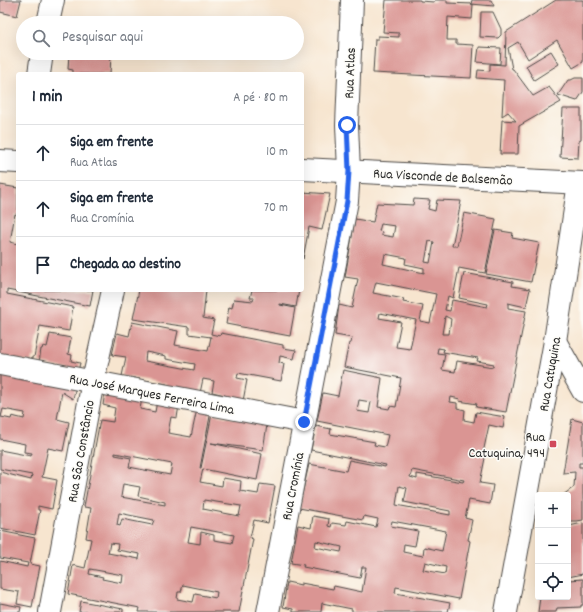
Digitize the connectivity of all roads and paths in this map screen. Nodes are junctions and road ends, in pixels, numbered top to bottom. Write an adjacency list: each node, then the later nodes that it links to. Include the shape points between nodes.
1 (53, 0): 3 (street)
2 (352, 0): 9 (street, Rua Atlas, via 347,125)
3 (50, 16)
4 (41, 60): 5 (street)
5 (38, 72)
6 (0, 161): 7 (street)
7 (16, 162)
8 (304, 169): 9 (street, Rua Visconde de Balsemão)
9 (349, 171): 10 (street, Rua Visconde de Balsemão); 16 (street, Rua Cromínia, via 347,201)
10 (581, 183): 12 (street, Rua Catuquina)
11 (113, 292): 14 (street, Rua São Constâncio)
12 (555, 341): 15 (street); 19 (street, Rua Catuquina)
13 (0, 364): 14 (street, Rua José Marques Ferreira Lima)
14 (92, 381): 16 (street, Rua José Marques Ferreira Lima); 17 (street, Rua São Constâncio)
15 (583, 391)
16 (304, 422): 18 (street, Rua Cromínia)
17 (50, 612)
18 (268, 612)
19 (506, 612)

